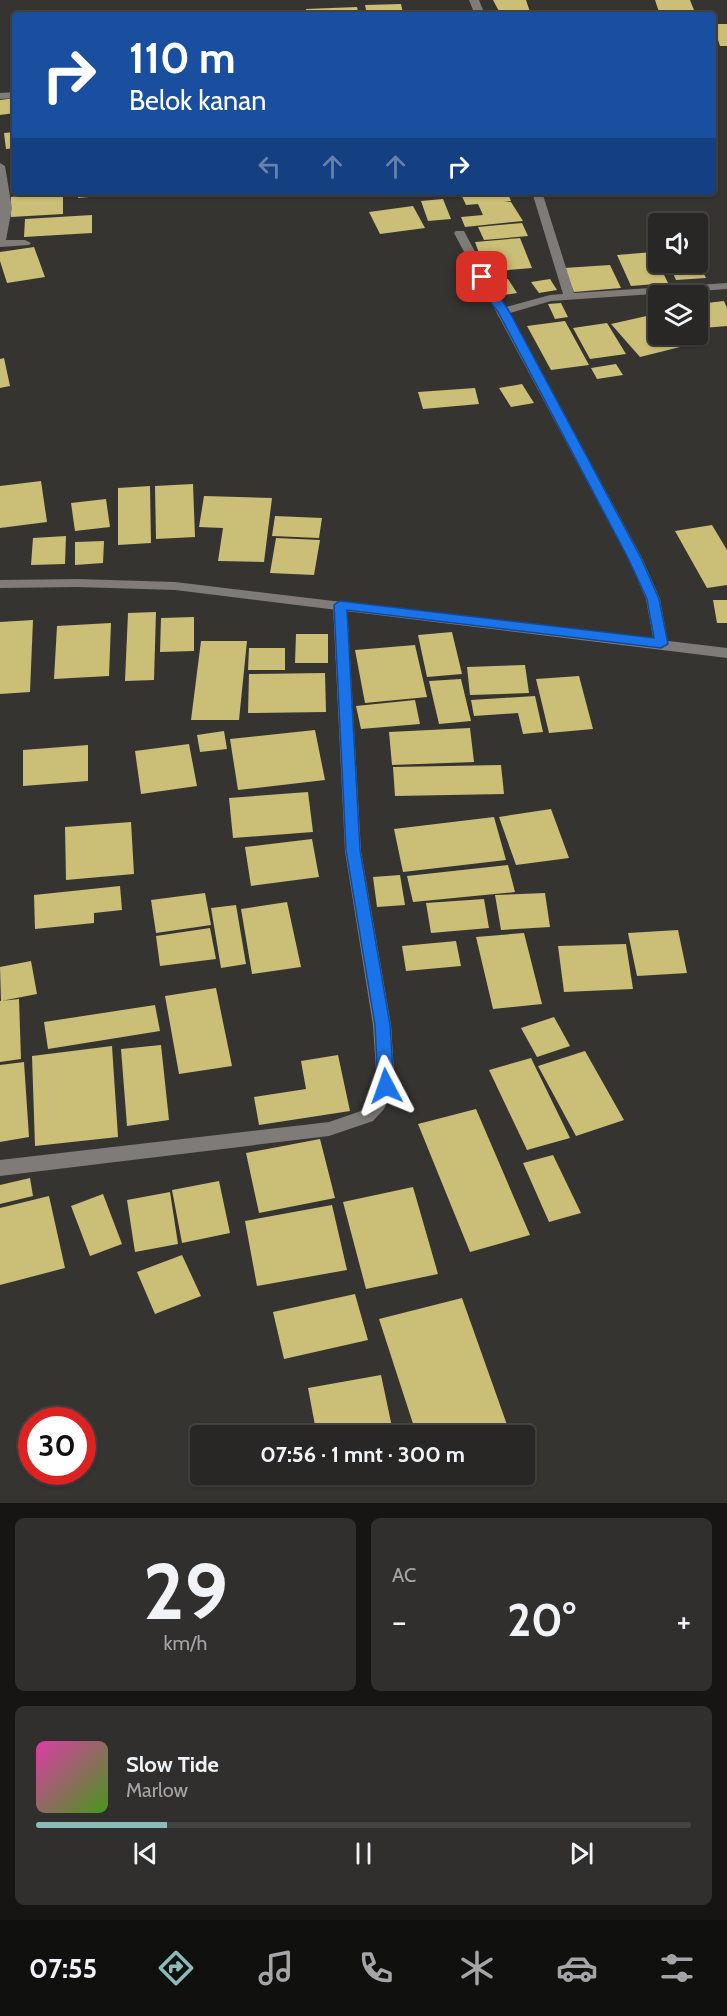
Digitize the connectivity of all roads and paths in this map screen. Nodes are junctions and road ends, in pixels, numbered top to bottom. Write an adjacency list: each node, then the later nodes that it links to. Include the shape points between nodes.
1 (0, 166): 5 (street, via 7,208)
2 (538, 195): 7 (street)
3 (460, 233): 8 (street)
4 (26, 243): 5 (street)
5 (0, 244)
6 (727, 286): 7 (street)
7 (570, 298): 8 (street, via 536,301)
8 (503, 311): 11 (street, via 635,558 653,599)
9 (0, 584): 10 (street, via 175,586)
10 (340, 605): 11 (street); 13 (street, via 353,850 382,1025 386,1086 378,1104 367,1116 329,1128)
11 (661, 644): 12 (street)
12 (727, 653)
13 (0, 1168)

